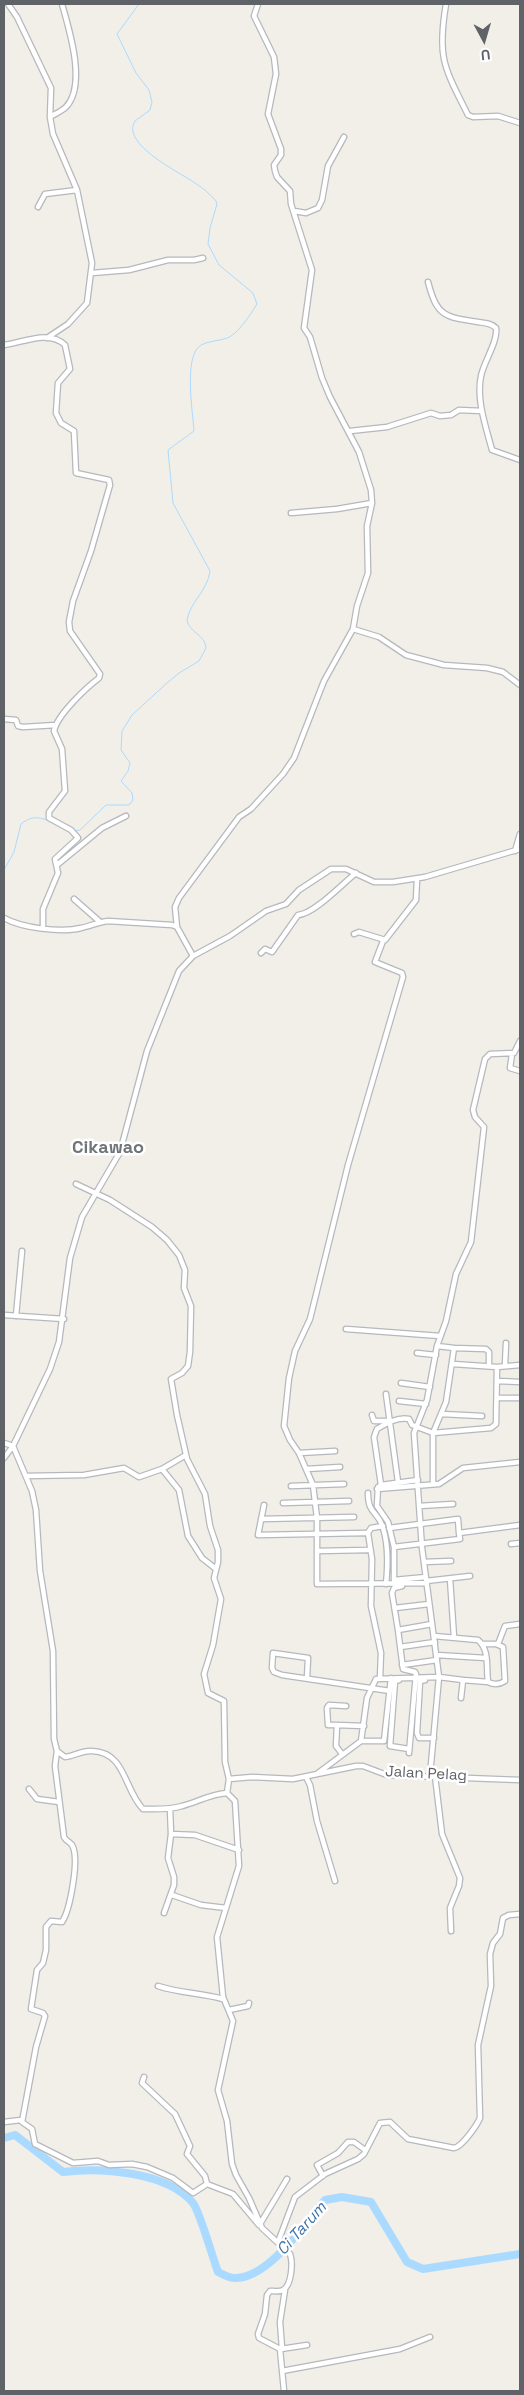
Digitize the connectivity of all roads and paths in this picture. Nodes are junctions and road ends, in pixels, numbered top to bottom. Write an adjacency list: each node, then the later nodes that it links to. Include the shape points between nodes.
1 (8, 4): 5 (street, via 49,82 52,95)
2 (62, 4): 5 (street, via 76,79 70,102)
3 (258, 4): 10 (street, via 254,16 270,46 275,65 276,78 268,114 281,149 274,164 275,171 290,190)
4 (446, 4): 6 (street, via 440,38 442,56 468,115 498,116)
5 (50, 117): 8 (street, via 53,134)
6 (520, 123)
7 (344, 137): 10 (street, via 328,166 318,208 306,213)
8 (77, 190): 9 (street, via 45,194); 12 (street)
9 (38, 207)
10 (294, 211): 17 (street, via 312,273 304,328 310,337 324,384)
11 (203, 258): 12 (street, via 168,260 128,270)
12 (92, 273): 14 (street, via 87,303 68,324)
13 (428, 282): 16 (street, via 440,311 496,328 496,338 481,376)
14 (46, 338): 15 (street); 24 (street, via 63,342 67,348 70,369 58,383 56,413 61,424 74,431 75,471 109,480 110,485 69,616 70,631 100,674)
15 (4, 345)
16 (482, 411): 17 (street, via 459,410 440,416 431,412 388,427); 18 (street, via 492,451)
17 (350, 431): 19 (street, via 363,462)
18 (520, 460)
19 (372, 503): 20 (street); 21 (street, via 367,526 368,572)
20 (291, 513)
21 (353, 629): 22 (street, via 379,637 406,655 444,665 503,672); 35 (street, via 324,682 294,758 263,796 239,818 179,898 175,908)
22 (520, 685)
23 (4, 719): 24 (street, via 16,720 18,726 23,727)
24 (56, 725): 28 (street, via 54,731 62,749 65,791 49,812 49,818 78,836 78,840 56,856)
25 (126, 816): 28 (street, via 102,828)
26 (520, 834): 27 (street)
27 (518, 850): 30 (street)
28 (57, 865): 34 (street, via 58,873 43,909)
29 (356, 873): 30 (street, via 383,883); 38 (street, via 333,895 304,915 298,915 272,952 265,949); 39 (street, via 342,868 331,870 299,890 286,904 266,911)
30 (417, 878): 37 (street, via 416,900)
31 (74, 899): 33 (street)
32 (4, 918): 34 (street, via 25,926)
33 (99, 922): 34 (street, via 70,929); 35 (street)
34 (43, 927)
35 (177, 927): 39 (street)
36 (354, 934): 37 (street, via 359,932)
37 (383, 941): 79 (street, via 375,962 403,976 348,1165 310,1319 295,1351 289,1378 284,1426)
38 (261, 953)
39 (193, 956): 44 (street, via 177,975 147,1051 120,1152)
40 (520, 1041): 41 (street)
41 (512, 1054): 42 (street, via 510,1068); 50 (street, via 488,1054 482,1070 473,1110 484,1126 473,1232 456,1274)
42 (520, 1072)
43 (76, 1184): 44 (street)
44 (95, 1193): 48 (street, via 82,1217 73,1246); 80 (street, via 152,1227 172,1245 184,1265 184,1288 191,1306 189,1358 185,1369 171,1379)
45 (22, 1251): 47 (street)
46 (4, 1315): 47 (street)
47 (16, 1316): 48 (street)
48 (64, 1319): 77 (street, via 50,1369)
49 (346, 1329): 50 (street)
50 (440, 1336): 52 (street)
51 (506, 1343): 58 (street)
52 (437, 1346): 53 (street); 55 (street)
53 (454, 1348): 56 (street); 57 (street, via 487,1349)
54 (417, 1352): 55 (street)
55 (436, 1355): 64 (street)
56 (453, 1364): 57 (street); 71 (street)
57 (489, 1365): 60 (street)
58 (505, 1365): 59 (street); 60 (street)
59 (520, 1365)
60 (497, 1367): 61 (street)
61 (498, 1381): 62 (street); 66 (street)
62 (520, 1382)
63 (401, 1383): 64 (street)
64 (430, 1387): 69 (street)
65 (386, 1394): 73 (street)
66 (498, 1398): 67 (street); 75 (street, via 497,1421 490,1428)
67 (520, 1398)
68 (399, 1401): 69 (street)
69 (426, 1404): 74 (street)
70 (372, 1414): 73 (street, via 374,1421)
71 (442, 1414): 72 (street); 75 (street)
72 (482, 1416)
73 (390, 1422): 74 (street, via 407,1419); 87 (street); 92 (street, via 374,1432)
74 (416, 1426): 75 (street); 88 (street)
75 (433, 1433): 90 (street)
76 (4, 1442): 77 (street)
77 (13, 1446): 81 (street); 86 (street)
78 (335, 1451): 79 (street)
79 (299, 1453): 85 (street)
80 (186, 1454): 84 (street); 120 (street, via 206,1494 210,1526 218,1550)
81 (4, 1458)
82 (520, 1462): 90 (street, via 463,1468 444,1482)
83 (340, 1468): 85 (street)
84 (162, 1469): 86 (street, via 139,1477 124,1468 84,1475); 120 (street, via 179,1490 188,1536 202,1558)
85 (306, 1469): 91 (street)
86 (26, 1476): 158 (street, via 36,1510 40,1571 53,1651 54,1739)
87 (398, 1482): 88 (street); 92 (street)
88 (418, 1482): 90 (street); 94 (street); 101 (street)
89 (344, 1484): 91 (street)
90 (433, 1484)
91 (313, 1485): 93 (street); 97 (street)
92 (381, 1485): 94 (street)
93 (291, 1486)
94 (377, 1489): 108 (street, via 377,1506 388,1520)
95 (368, 1494): 107 (street, via 370,1509)
96 (349, 1500): 97 (street)
97 (316, 1502): 98 (street); 103 (street)
98 (283, 1503)
99 (453, 1504): 101 (street)
100 (264, 1505): 104 (street)
101 (419, 1506): 105 (street)
102 (354, 1517): 103 (street)
103 (317, 1518): 104 (street); 111 (street)
104 (261, 1519): 111 (street, via 258,1535)
105 (420, 1523): 108 (street); 110 (street, via 458,1519); 113 (street)
106 (520, 1525): 110 (street)
107 (383, 1526): 124 (street, via 368,1531); 125 (street, via 387,1548)
108 (389, 1528): 115 (street)
109 (366, 1533): 111 (street)
110 (460, 1533): 113 (street, via 460,1539)
111 (317, 1534): 116 (street)
112 (520, 1543): 114 (street)
113 (422, 1544): 115 (street); 119 (street)
114 (511, 1544)
115 (394, 1547): 123 (street, via 394,1580)
116 (317, 1550): 117 (street); 124 (street, via 317,1584)
117 (368, 1550)
118 (451, 1561): 119 (street)
119 (424, 1562): 123 (street)
120 (216, 1569): 163 (street, via 214,1578 220,1601 204,1675 208,1693 224,1701 225,1762)
121 (470, 1576): 122 (street)
122 (450, 1579): 123 (street); 133 (street)
123 (426, 1581): 126 (street); 127 (street)
124 (372, 1582): 125 (street); 144 (street, via 371,1606 381,1653)
125 (386, 1584): 126 (street)
126 (406, 1584): 128 (street, via 392,1590)
127 (429, 1604): 128 (street); 129 (street)
128 (395, 1608): 131 (street)
129 (432, 1624): 131 (street); 132 (street)
130 (520, 1624): 136 (street, via 505,1626)
131 (398, 1630): 138 (street)
132 (434, 1636): 133 (street); 134 (street)
133 (454, 1637): 135 (street, via 474,1639)
134 (435, 1642): 138 (street); 140 (street)
135 (483, 1644): 136 (street); 141 (street)
136 (498, 1644): 149 (street, via 503,1647 505,1681 496,1685)
137 (282, 1645): 139 (street)
138 (400, 1647): 142 (street)
139 (279, 1652): 143 (street, via 308,1658); 143 (street, via 273,1654 274,1672)
140 (436, 1657): 141 (street); 142 (street); 146 (street)
141 (486, 1658): 149 (street)
142 (402, 1665): 147 (street, via 404,1670 415,1672)
143 (307, 1678): 150 (street)
144 (380, 1678): 145 (street); 150 (street, via 374,1680)
145 (391, 1678): 147 (street); 151 (street)
146 (439, 1678): 147 (street); 148 (street); 156 (street); 156 (street, via 420,1681 417,1733 419,1738)
147 (415, 1679): 147 (street, via 409,1751 391,1748 395,1681)
148 (464, 1680): 149 (street); 152 (street)
149 (488, 1682)
150 (370, 1690): 151 (street); 155 (street)
151 (390, 1691): 157 (street, via 384,1741)
152 (461, 1698)
153 (346, 1706): 154 (street, via 330,1705 327,1708 328,1725)
154 (337, 1726): 155 (street); 159 (street, via 336,1746)
155 (364, 1726): 157 (street)
156 (434, 1738): 161 (street)
157 (361, 1741): 159 (street)
158 (57, 1751): 167 (street); 168 (street, via 65,1757 90,1751 111,1756 120,1764 123,1778 143,1809)
159 (342, 1754): 160 (street)
160 (316, 1774): 161 (street, Jalan Pelag, via 363,1766 387,1775); 162 (street, Jalan Pelag)
161 (432, 1776): 164 (street, Jalan Pelag); 176 (street, via 442,1834 460,1878 450,1908)
162 (306, 1777): 163 (street, Jalan Pelag); 171 (street)
163 (229, 1779): 166 (street)
164 (520, 1780)
165 (29, 1789): 167 (street, via 37,1799)
166 (227, 1793): 168 (street, via 207,1796); 170 (street, via 236,1802)
167 (58, 1802): 182 (street, via 64,1838 72,1845 74,1856 72,1892 62,1922 51,1921 46,1928 44,1963 37,1970 31,2008 45,2016)
168 (170, 1809): 169 (street)
169 (171, 1834): 170 (street, via 195,1835); 172 (street, via 168,1858 174,1877)
170 (239, 1850): 173 (street, via 238,1870)
171 (335, 1881)
172 (172, 1895): 173 (street, via 201,1905); 174 (street)
173 (226, 1908): 178 (street, via 217,1937)
174 (164, 1913)
175 (520, 1914): 184 (street, via 503,1918 500,1934 492,1947 491,1986 478,2045 480,2118 476,2126 462,2145 454,2148 408,2139 385,2120 375,2129)
176 (451, 1931)
177 (158, 1986): 178 (street)
178 (223, 1999): 180 (street)
179 (249, 2003): 180 (street, via 248,2006)
180 (229, 2010): 188 (street, via 233,2021 218,2090 233,2169)
181 (144, 2077): 187 (street, via 142,2083 178,2119 190,2146 187,2154 205,2176)
182 (21, 2120): 183 (street); 187 (street, via 23,2125 32,2129 36,2144 71,2162 137,2164 173,2178 194,2193)
183 (4, 2122)
184 (366, 2150): 185 (street, via 358,2159); 185 (street, via 348,2142 338,2153 317,2165)
185 (323, 2176): 189 (street, via 295,2197)
186 (287, 2179): 188 (street)
187 (207, 2184): 188 (street, via 236,2196)
188 (261, 2226): 189 (street)
189 (278, 2242): 190 (street, via 290,2254 292,2264)
190 (285, 2288): 193 (street, via 280,2322); 193 (street, via 267,2293 265,2314 258,2332 259,2338)
191 (430, 2337): 194 (street, via 400,2349)
192 (307, 2345): 193 (street)
193 (281, 2349): 194 (street)
194 (282, 2371): 195 (street)
195 (284, 2391)

